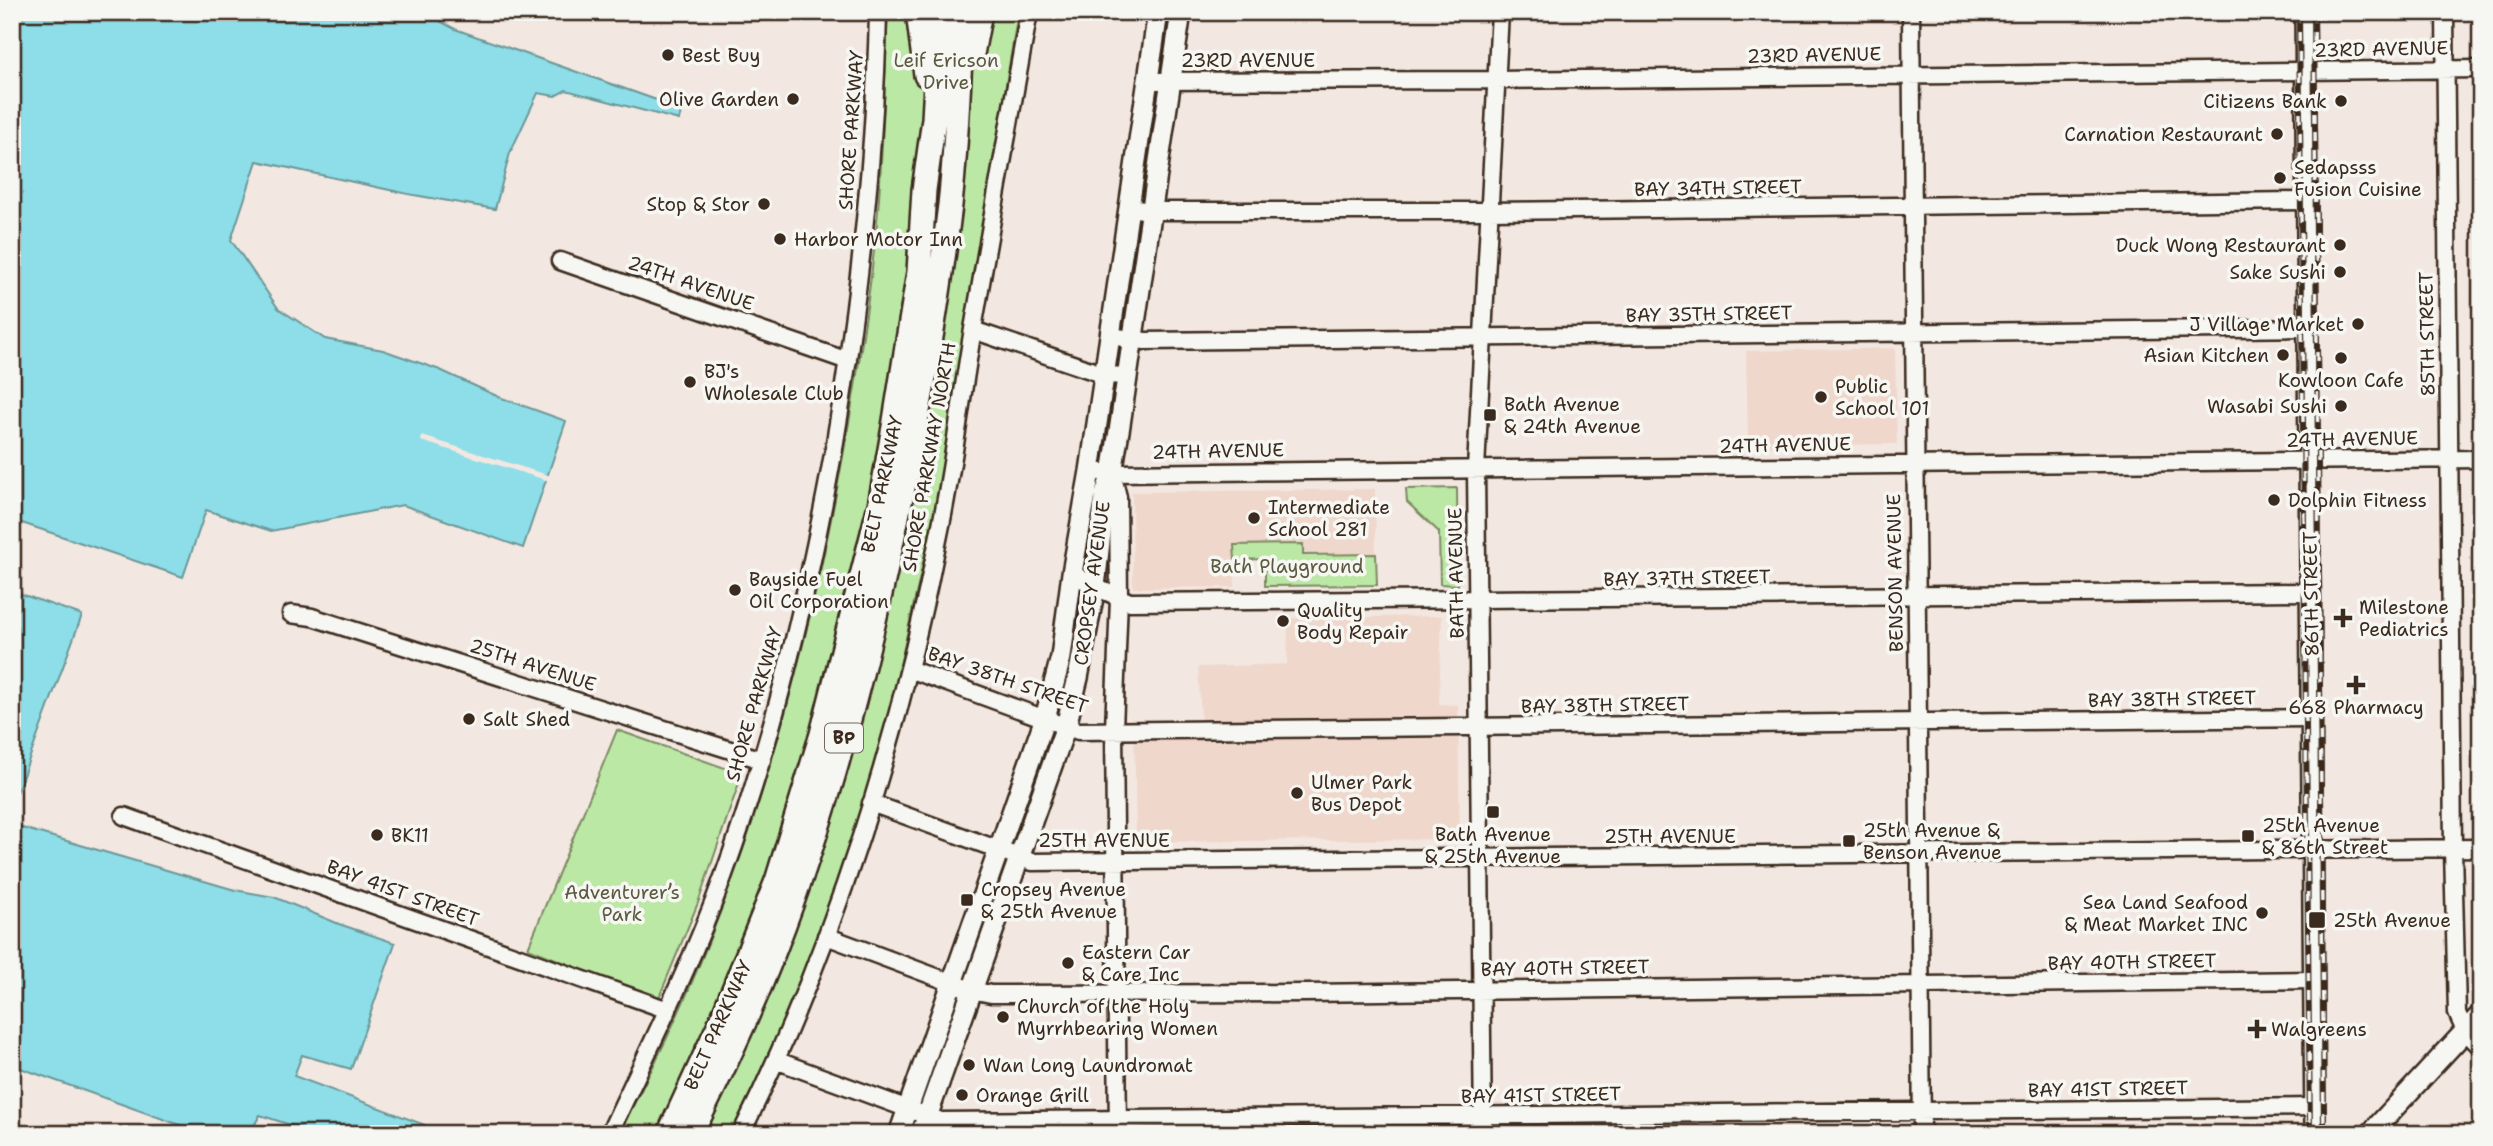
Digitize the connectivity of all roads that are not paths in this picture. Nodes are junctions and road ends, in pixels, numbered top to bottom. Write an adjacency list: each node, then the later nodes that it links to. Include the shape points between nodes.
1 (878, 12): 34 (street, SHORE PARKWAY, via 869,197)
2 (918, 12): 20 (highway, via 926,67)
3 (940, 12): 20 (highway, BELT PARKWAY / BP, via 934,119)
4 (962, 12): 22 (highway, BELT PARKWAY / BP)
5 (980, 12): 22 (highway)
6 (1029, 12): 29 (street, SHORE PARKWAY NORTH)
7 (1158, 12): 17 (main road, CROPSEY AVENUE)
8 (1181, 12): 19 (main road, CROPSEY AVENUE)
9 (1500, 12): 18 (street, BATH AVENUE)
10 (1911, 12): 16 (street, BENSON AVENUE)
11 (2305, 12): 15 (main road, 86TH STREET)
12 (2445, 12): 13 (street, 85TH STREET)
13 (2445, 69): 14 (street, 23RD AVENUE); 15 (street, 23RD AVENUE); 37 (street, 85TH STREET)
14 (2481, 69)
15 (2305, 71): 16 (street, 23RD AVENUE); 21 (main road, 86TH STREET)
16 (1912, 75): 18 (street, 23RD AVENUE); 23 (street, BENSON AVENUE)
17 (1148, 80): 19 (street, 23RD AVENUE); 24 (main road, CROPSEY AVENUE)
18 (1496, 80): 19 (street, 23RD AVENUE); 26 (street, BATH AVENUE)
19 (1170, 81): 25 (main road, CROPSEY AVENUE)
20 (924, 190): 88 (highway, BELT PARKWAY / BP, via 919,272 894,427 880,505 836,682 777,881 723,1017)
21 (2306, 201): 23 (street, BAY 34TH STREET); 28 (main road, 86TH STREET)
22 (950, 203): 89 (highway, BELT PARKWAY / BP, via 917,424 850,716 775,950)
23 (1913, 207): 26 (street, BAY 34TH STREET); 30 (street, BENSON AVENUE)
24 (1130, 208): 25 (street, BAY 34TH STREET); 31 (main road, CROPSEY AVENUE)
25 (1150, 211): 26 (street, BAY 34TH STREET); 33 (main road, CROPSEY AVENUE)
26 (1488, 211): 32 (street, BATH AVENUE)
27 (560, 261): 34 (street, 24TH AVENUE)
28 (2308, 328): 30 (street, BAY 35TH STREET); 39 (main road, 86TH STREET)
29 (973, 330): 35 (street); 51 (street, SHORE PARKWAY NORTH, via 941,525)
30 (1914, 333): 32 (street, BAY 35TH STREET); 40 (street, BENSON AVENUE)
31 (1110, 336): 33 (street, BAY 35TH STREET); 35 (main road, CROPSEY AVENUE)
32 (1482, 337): 33 (street, BAY 35TH STREET); 41 (street, BATH AVENUE)
33 (1133, 339): 36 (main road, CROPSEY AVENUE)
34 (848, 361): 58 (street, SHORE PARKWAY, via 823,510)
35 (1104, 375): 36 (street); 42 (main road, CROPSEY AVENUE)
36 (1127, 376): 43 (main road, CROPSEY AVENUE)
37 (2450, 459): 38 (street, 24TH AVENUE); 39 (street, 24TH AVENUE); 63 (street, 85TH STREET)
38 (2481, 459)
39 (2310, 460): 40 (street, 24TH AVENUE); 46 (main road, 86TH STREET)
40 (1916, 465): 41 (street, 24TH AVENUE); 47 (street, BENSON AVENUE)
41 (1476, 469): 43 (street, 24TH AVENUE); 49 (street, BATH AVENUE)
42 (1090, 471): 43 (street, 24TH AVENUE); 44 (main road, CROPSEY AVENUE)
43 (1112, 473): 45 (main road, CROPSEY AVENUE, via 1105,495); 48 (street, via 1118,497)
44 (1072, 573): 45 (street, BAY 37TH STREET); 52 (main road, CROPSEY AVENUE, via 1061,657)
45 (1095, 587): 48 (street, BAY 37TH STREET); 55 (main road, CROPSEY AVENUE)
46 (2310, 592): 47 (street, BAY 37TH STREET); 53 (main road, 86TH STREET)
47 (1917, 596): 49 (street, BAY 37TH STREET); 54 (street, BENSON AVENUE)
48 (1119, 598): 49 (street, BAY 37TH STREET, via 1130,603); 57 (street)
49 (1477, 601): 56 (street, BATH AVENUE)
50 (291, 614): 58 (street, 25TH AVENUE)
51 (909, 669): 52 (street, BAY 38TH STREET); 59 (street, SHORE PARKWAY NORTH)
52 (1045, 718): 55 (street, BAY 38TH STREET); 62 (main road, CROPSEY AVENUE)
53 (2312, 718): 54 (street, BAY 38TH STREET); 64 (main road, 86TH STREET)
54 (1918, 723): 56 (street, BAY 38TH STREET); 65 (street, BENSON AVENUE)
55 (1066, 726): 57 (street, BAY 38TH STREET); 66 (main road, CROPSEY AVENUE)
56 (1478, 727): 57 (street, BAY 38TH STREET); 67 (street, BATH AVENUE)
57 (1114, 729): 68 (street)
58 (762, 760): 76 (street, SHORE PARKWAY, via 723,878)
59 (871, 803): 62 (street, 25TH AVENUE); 69 (street, SHORE PARKWAY NORTH)
60 (124, 816): 76 (street, BAY 41ST STREET)
61 (2481, 848): 63 (street, 25TH AVENUE)
62 (999, 849): 66 (street, 25TH AVENUE); 71 (main road, CROPSEY AVENUE)
63 (2453, 849): 64 (street, 25TH AVENUE); 78 (street, 85TH STREET, via 2457,1013)
64 (2315, 850): 65 (street, 25TH AVENUE); 70 (main road, 86TH STREET)
65 (1919, 854): 67 (street, 25TH AVENUE); 72 (street, BENSON AVENUE)
66 (1019, 857): 68 (street, 25TH AVENUE, via 1032,862); 73 (main road, CROPSEY AVENUE)
67 (1480, 858): 68 (street, 25TH AVENUE); 74 (street, BATH AVENUE)
68 (1115, 862): 75 (street)
69 (826, 936): 71 (street, BAY 40TH STREET); 80 (street, SHORE PARKWAY NORTH)
70 (2315, 980): 72 (street, BAY 40TH STREET); 81 (main road, 86TH STREET)
71 (951, 981): 73 (street, BAY 40TH STREET); 82 (main road, CROPSEY AVENUE)
72 (1921, 986): 74 (street, BAY 40TH STREET); 83 (street, BENSON AVENUE)
73 (971, 990): 75 (street, BAY 40TH STREET); 85 (main road, CROPSEY AVENUE)
74 (1481, 990): 75 (street, BAY 40TH STREET); 84 (street, BATH AVENUE)
75 (1117, 994): 86 (street)
76 (668, 1010): 87 (street, SHORE PARKWAY)
77 (2481, 1014): 78 (main road)
78 (2465, 1031): 79 (street); 95 (main road)
79 (2481, 1047)
80 (778, 1061): 82 (street, BAY 41ST STREET); 90 (street, SHORE PARKWAY NORTH)
81 (2315, 1107): 83 (street, BAY 41ST STREET); 94 (main road, 86TH STREET)
82 (908, 1108): 85 (street, BAY 41ST STREET); 91 (main road, CROPSEY AVENUE)
83 (1922, 1112): 84 (street, BAY 41ST STREET); 93 (street, BENSON AVENUE)
84 (1483, 1116): 86 (street, BAY 41ST STREET); 92 (street, BATH AVENUE)
85 (925, 1125): 86 (street, BAY 41ST STREET, via 941,1121)
86 (1118, 1127)
87 (609, 1134)
88 (669, 1134)
89 (691, 1134)
90 (741, 1134)
91 (899, 1134)
92 (1483, 1134)
93 (1922, 1134)
94 (2315, 1134)
95 (2370, 1134)

